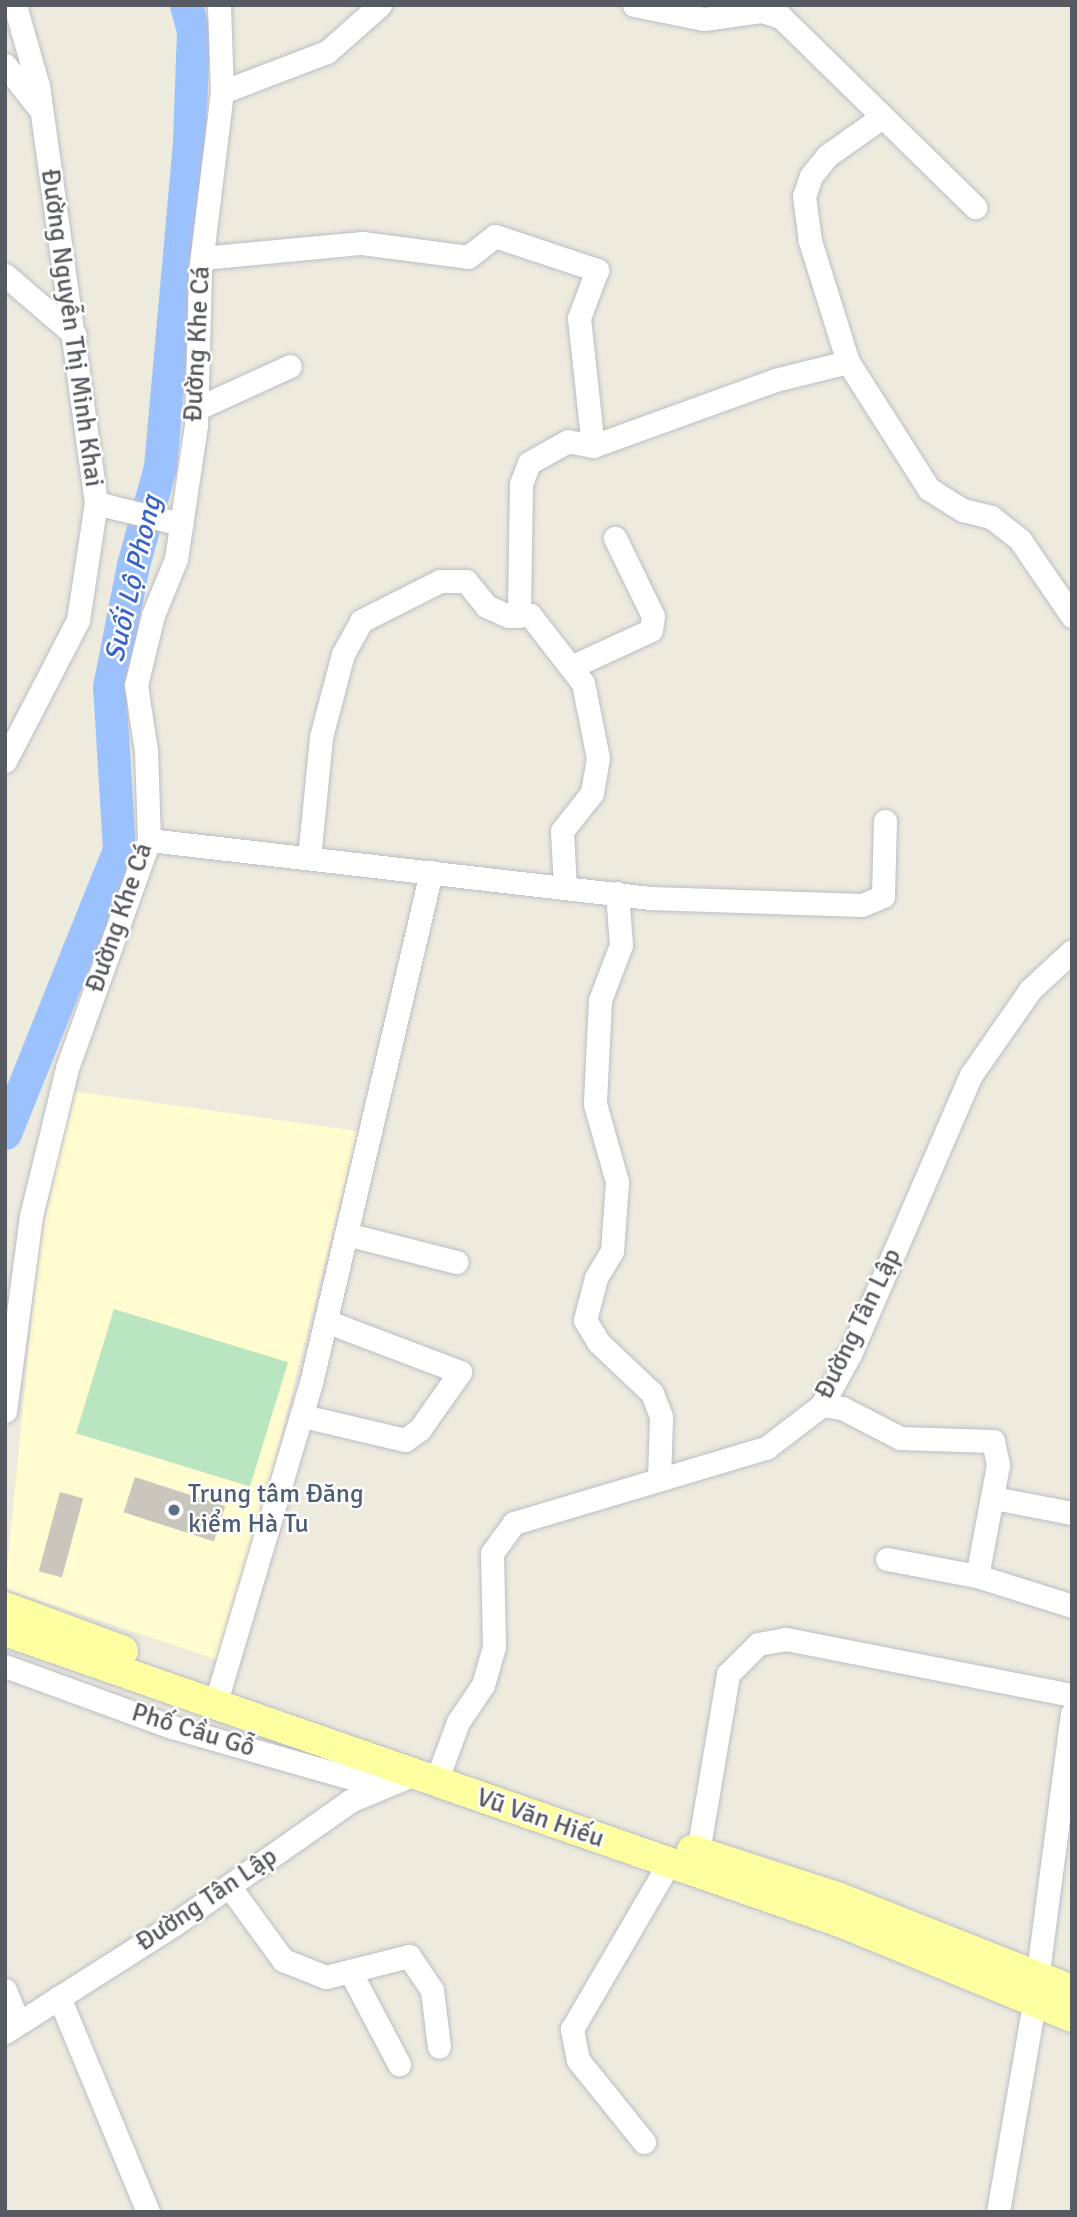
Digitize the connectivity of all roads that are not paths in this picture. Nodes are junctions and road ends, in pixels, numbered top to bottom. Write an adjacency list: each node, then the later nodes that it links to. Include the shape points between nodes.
1 (15, 5): 7 (street, Đường Nguyễn Thị Minh Khai)
2 (219, 5): 6 (street, Đường Khe Cá)
3 (380, 5): 6 (street, via 327,52)
4 (634, 5): 8 (street, via 704,19 762,11 781,16)
5 (5, 65): 7 (street)
6 (222, 92): 10 (street, Đường Khe Cá)
7 (40, 109): 12 (street, Đường Nguyễn Thị Minh Khai)
8 (882, 117): 9 (street); 13 (street, via 828,156 811,176 804,196 810,241)
9 (975, 207)
10 (202, 258): 15 (street, Đường Khe Cá); 16 (street, via 362,243 468,257 495,236 597,270 579,318)
11 (5, 275): 12 (street)
12 (75, 335): 17 (street, Đường Nguyễn Thị Minh Khai)
13 (848, 362): 16 (street, via 797,373); 21 (street, via 929,489 963,510 991,517 1020,540)
14 (290, 366): 15 (street)
15 (196, 409): 18 (street, Đường Khe Cá)
16 (593, 446): 20 (street, via 568,441 529,463 521,484)
17 (106, 508): 18 (street); 23 (street, Đường Nguyễn Thị Minh Khai, via 78,620)
18 (170, 521): 25 (street, Đường Khe Cá, via 176,559 153,615 136,685 151,804)
19 (615, 538): 22 (street, via 653,615 651,630)
20 (520, 615): 22 (street, via 530,615); 26 (street, via 486,606 466,581 440,581 361,621 343,654 321,737)
21 (1072, 616)
22 (571, 667): 28 (street, via 583,683 598,758 592,793 562,831)
23 (5, 761)
24 (885, 821): 29 (street, via 883,896 874,905)
25 (149, 840): 26 (street); 35 (street, Đường Khe Cá, via 67,1068 31,1216)
26 (309, 858): 27 (street)
27 (431, 872): 28 (street); 31 (street)
28 (565, 888): 29 (street)
29 (617, 893): 37 (street, via 621,945 600,1000 595,1104 617,1182 612,1251 596,1278 585,1320 598,1342 652,1393 662,1417)
30 (1072, 951): 34 (street, Đường Tân Lập, via 1030,990 971,1075 851,1352)
31 (346, 1234): 32 (street); 33 (street)
32 (457, 1262)
33 (326, 1321): 36 (street); 36 (street, via 386,1339 460,1372 420,1429 405,1440)
34 (822, 1405): 37 (street, Đường Tân Lập, via 766,1448); 38 (street, via 842,1408 909,1439 993,1441 998,1456)
35 (5, 1411)
36 (303, 1416): 46 (street)
37 (659, 1479): 49 (street, Đường Tân Lập, via 514,1523 492,1553 494,1647 483,1685 458,1722)
38 (994, 1498): 39 (street); 41 (street)
39 (1072, 1513)
40 (887, 1559): 41 (street)
41 (977, 1576): 42 (street)
42 (1072, 1606)
43 (5, 1607): 46 (main road, Vũ Văn Hiếu)
44 (5, 1631): 50 (main road, Vũ Văn Hiếu)
45 (5, 1666): 51 (street, Phố Cầu Gỗ, via 172,1727)
46 (220, 1688): 49 (main road, Vũ Văn Hiếu)
47 (1072, 1695): 52 (street, via 786,1639 758,1644 728,1674)
48 (1072, 1713): 58 (street)
49 (441, 1768): 52 (main road, Vũ Văn Hiếu)
50 (412, 1775): 51 (street, Đường Tân Lập); 53 (main road, Vũ Văn Hiếu)
51 (383, 1787): 54 (street, Đường Tân Lập, via 350,1801)
52 (698, 1852): 58 (main road, Vũ Văn Hiếu, via 837,1896)
53 (669, 1863): 58 (main road, Vũ Văn Hiếu); 64 (street, via 572,2029 578,2060)
54 (229, 1886): 55 (street, via 283,1960 326,1977); 59 (street, Đường Tân Lập)
55 (352, 1975): 62 (street, via 380,1961 409,1956 432,1990); 63 (street)
56 (5, 1990): 61 (street)
57 (1072, 1990): 58 (main road, Vũ Văn Hiếu)
58 (1035, 1991): 60 (main road, Vũ Văn Hiếu); 66 (street)
59 (59, 1997): 61 (street, Đường Tân Lập); 65 (street)
60 (1072, 2017)
61 (12, 2028)
62 (439, 2047)
63 (399, 2064)
64 (644, 2142)
65 (148, 2212)
66 (998, 2212)

